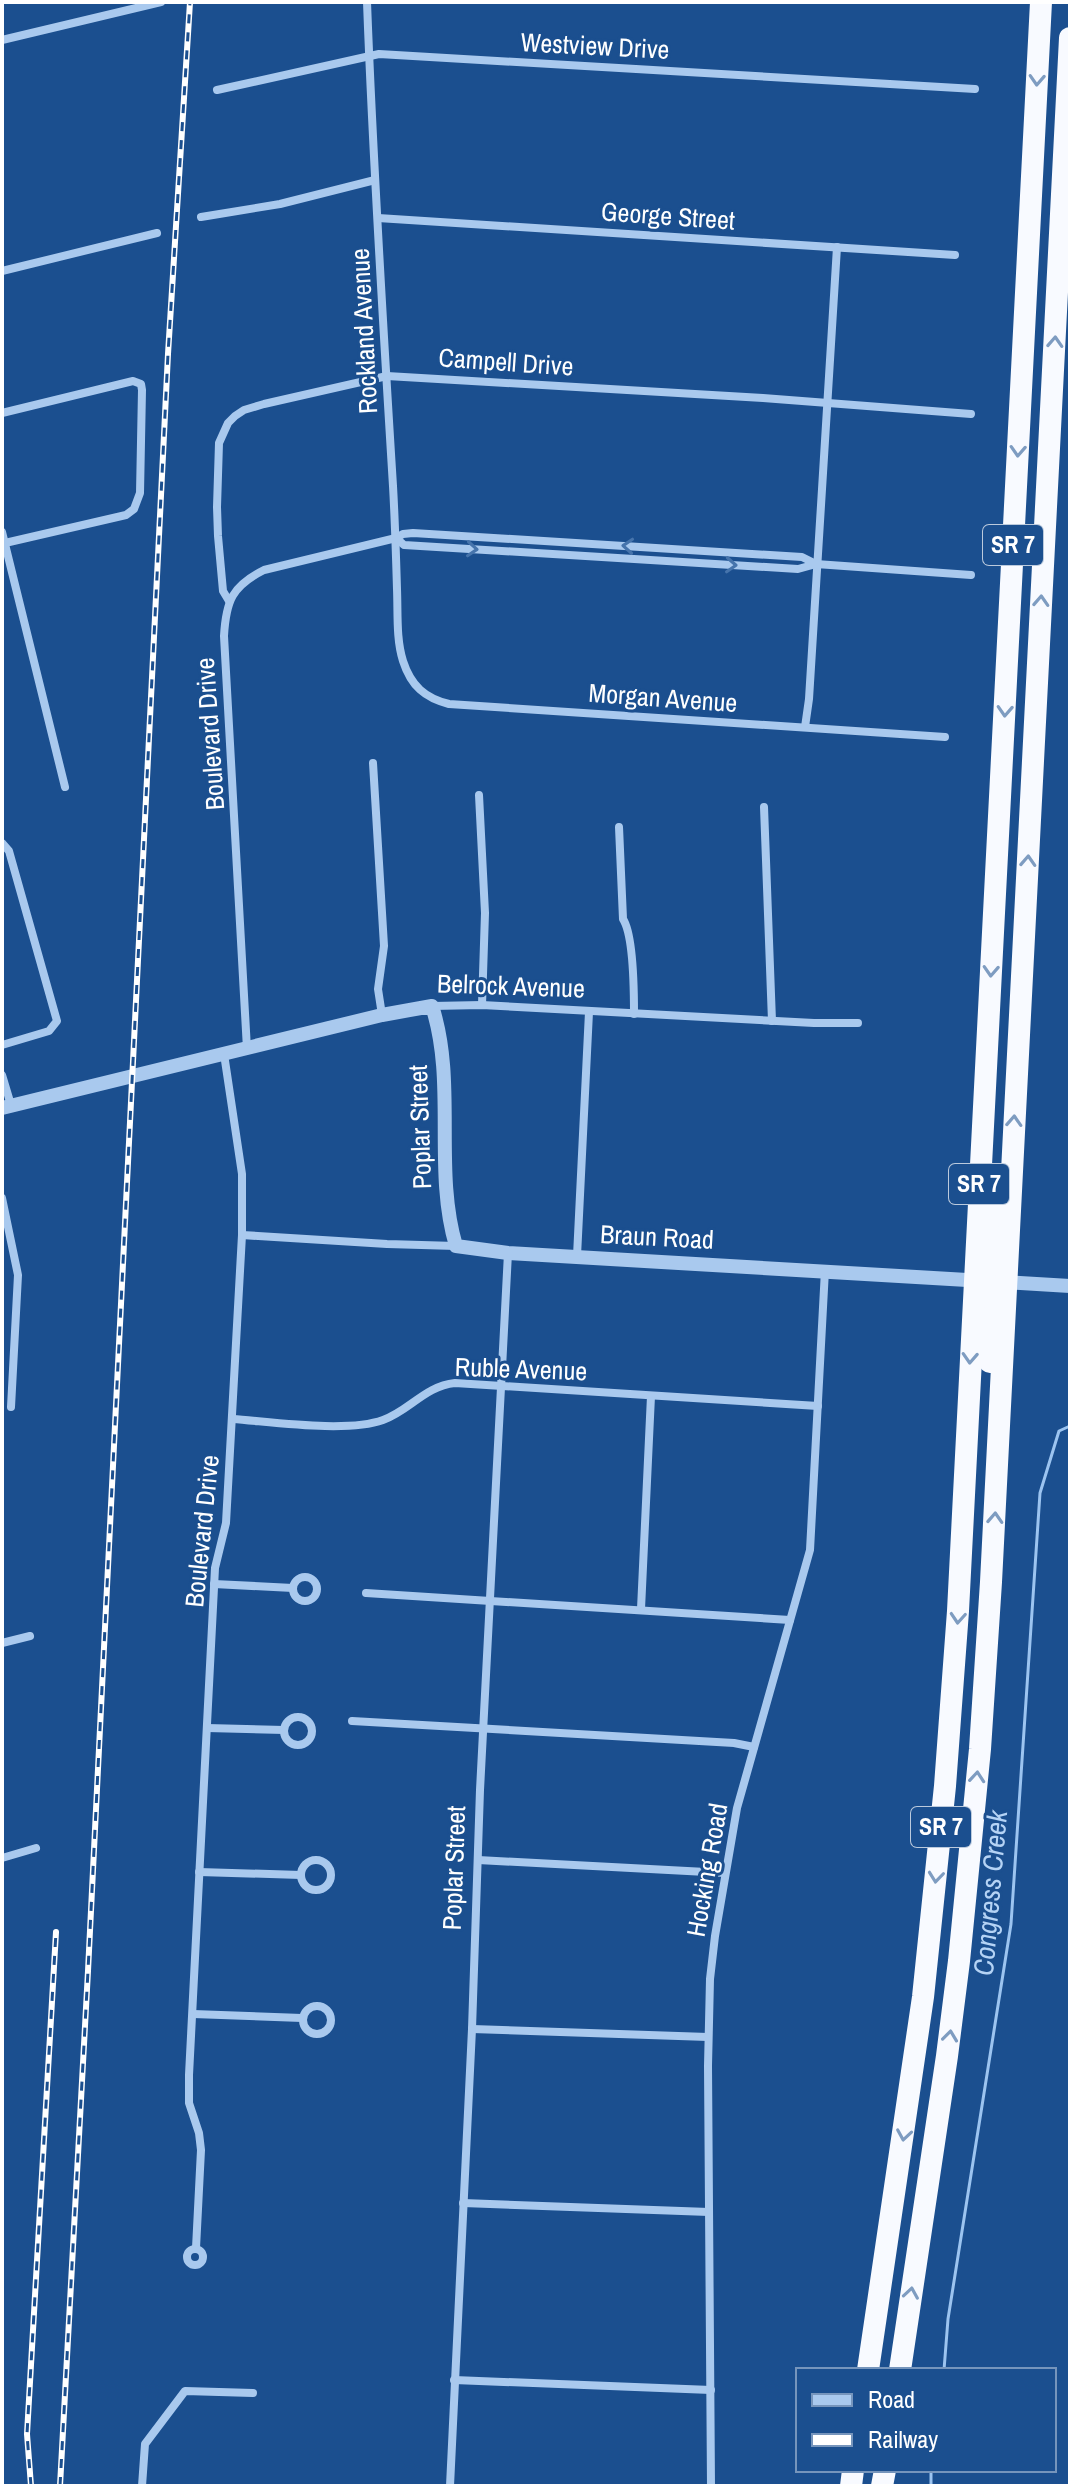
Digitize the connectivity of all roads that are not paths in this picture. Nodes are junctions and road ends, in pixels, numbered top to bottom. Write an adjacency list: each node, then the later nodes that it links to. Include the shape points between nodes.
1 (161, 2): 5 (street)
2 (367, 2): 6 (street, Rockland Avenue)
3 (1041, 2): 53 (highway, SR 7 / SR 7, one-way to 53, via 984,1088)
4 (1070, 38): 53 (highway, SR 7 / SR 7, one-way to 4)
5 (2, 40)
6 (369, 56): 7 (street, Westview Drive); 8 (street, Westview Drive); 9 (street, Rockland Avenue)
7 (975, 89)
8 (217, 90)
9 (375, 180): 10 (street); 11 (street, Rockland Avenue)
10 (201, 217)
11 (378, 218): 13 (street, George Street); 16 (street, Rockland Avenue)
12 (157, 233): 15 (street)
13 (837, 247): 14 (street, George Street); 17 (street)
14 (955, 255)
15 (2, 271)
16 (387, 376): 17 (street, Campell Drive); 21 (street, Rockland Avenue); 25 (street, Campell Drive, via 244,410 228,423 219,443 217,507 223,591)
17 (827, 403): 19 (street, Campell Drive); 23 (street)
18 (2, 413): 22 (street, via 133,381 141,384 144,404 140,493 134,509)
19 (971, 414)
20 (2, 532): 22 (street)
21 (396, 538): 23 (street, via 404,545 617,559 798,569); 25 (street, via 264,570 242,583); 26 (street, Rockland Avenue)
22 (5, 543): 30 (street)
23 (816, 564): 24 (street); 27 (street)
24 (971, 575)
25 (229, 601): 43 (street, Boulevard Drive, via 224,636)
26 (402, 658): 27 (street, Morgan Avenue, via 423,694 449,704)
27 (805, 727): 28 (street, Morgan Avenue)
28 (945, 737)
29 (373, 763): 39 (street, via 384,946 379,975)
30 (65, 787)
31 (479, 795): 35 (street, via 485,913)
32 (764, 807): 40 (street)
33 (619, 827): 38 (street)
34 (2, 843): 42 (street, via 9,851 57,1021 49,1031)
35 (482, 1005): 36 (street, Belrock Avenue); 37 (street, Belrock Avenue)
36 (432, 1006): 39 (street, Belrock Avenue); 49 (street, Poplar Street, via 441,1034 446,1200)
37 (589, 1012): 38 (street, Belrock Avenue); 51 (street)
38 (634, 1014): 40 (street, Belrock Avenue)
39 (382, 1015): 43 (street, Belrock Avenue)
40 (772, 1021): 41 (street, Belrock Avenue)
41 (858, 1023)
42 (2, 1045)
43 (247, 1049): 44 (street, Belrock Avenue)
44 (224, 1054): 46 (street); 48 (street, Boulevard Drive, via 242,1174)
45 (2, 1075): 46 (street)
46 (6, 1107)
47 (2, 1198): 58 (street, via 18,1275)
48 (242, 1235): 49 (street, Braun Road); 59 (street, Boulevard Drive)
49 (456, 1246): 50 (street, Braun Road)
50 (508, 1253): 51 (street, Braun Road); 55 (street, Poplar Street)
51 (577, 1256): 52 (street, Braun Road)
52 (825, 1270): 53 (street, Braun Road); 57 (street, Hocking Road)
53 (991, 1281): 54 (street, Braun Road); 86 (highway, SR 7 / SR 7, one-way to 86, via 923,1997); 87 (highway, SR 7 / SR 7, one-way to 53, via 945,2071 984,1690 997,1473)
54 (1070, 1286)
55 (502, 1385): 56 (street, Ruble Avenue); 59 (street, Ruble Avenue, via 449,1384 371,1424); 63 (street, Poplar Street)
56 (651, 1396): 57 (street, Ruble Avenue); 64 (street)
57 (818, 1406): 65 (street, Hocking Road, via 810,1550)
58 (11, 1407)
59 (233, 1419): 60 (street, Boulevard Drive, via 226,1525)
60 (214, 1584): 61 (street); 69 (street, Boulevard Drive)
61 (293, 1588)
62 (366, 1593): 63 (street)
63 (491, 1600): 64 (street); 70 (street, Poplar Street)
64 (641, 1609): 65 (street)
65 (790, 1620): 72 (street, Hocking Road)
66 (30, 1636): 67 (street)
67 (2, 1643)
68 (352, 1721): 70 (street)
69 (207, 1728): 71 (street); 76 (street, Boulevard Drive)
70 (484, 1728): 72 (street); 75 (street, Poplar Street)
71 (284, 1730)
72 (754, 1747): 77 (street, Hocking Road)
73 (36, 1848): 74 (street)
74 (2, 1858)
75 (478, 1860): 77 (street); 81 (street, Poplar Street)
76 (199, 1872): 78 (street); 79 (street, Boulevard Drive)
77 (725, 1873): 82 (street, Hocking Road)
78 (301, 1875)
79 (193, 2014): 80 (street); 85 (street, Boulevard Drive, via 189,2103 201,2150)
80 (302, 2018)
81 (472, 2029): 82 (street); 83 (street, Poplar Street)
82 (708, 2037): 84 (street, Hocking Road)
83 (463, 2203): 84 (street); 88 (street, Poplar Street)
84 (709, 2212): 89 (street, Hocking Road)
85 (196, 2248)
86 (868, 2368)
87 (900, 2368)
88 (454, 2380): 89 (street); 92 (street, Poplar Street)
89 (711, 2390): 93 (street, Hocking Road)
90 (253, 2393): 91 (street, via 185,2391 145,2444)
91 (142, 2486)
92 (450, 2486)
93 (711, 2486)

